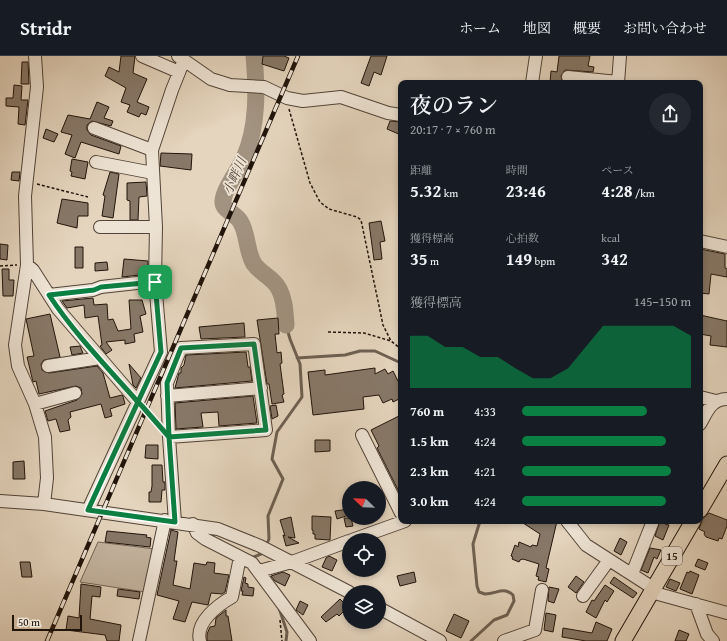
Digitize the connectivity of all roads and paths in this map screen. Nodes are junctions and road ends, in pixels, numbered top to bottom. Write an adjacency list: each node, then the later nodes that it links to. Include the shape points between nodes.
1 (35, 56): 17 (street, via 37,87)
2 (142, 56): 6 (street)
3 (536, 56): 8 (street)
4 (620, 56): 10 (street)
5 (181, 58): 6 (street); 11 (street, via 211,78 230,85 262,87)
6 (179, 72): 14 (street)
7 (568, 77): 9 (street)
8 (532, 80)
9 (598, 80)
10 (618, 80)
11 (287, 98): 12 (street, via 303,101 341,97); 28 (path, via 302,161 320,202 329,209 361,220 383,325)
12 (398, 115)
13 (94, 128): 14 (street)
14 (152, 150): 16 (street)
15 (96, 162): 16 (street)
16 (153, 173): 20 (street)
17 (26, 181): 18 (path); 23 (street)
18 (88, 197)
19 (100, 227): 20 (street)
20 (156, 227): 25 (street)
21 (703, 242): 22 (street)
22 (727, 247)
23 (27, 265): 24 (path); 26 (street); 38 (street, via 15,346 18,366)
24 (0, 266)
25 (155, 282): 26 (street); 37 (street, via 161,352)
26 (49, 295): 30 (street)
27 (328, 332): 28 (path, via 364,333)
28 (391, 341): 29 (path)
29 (398, 347)
30 (100, 358): 31 (street); 37 (street)
31 (48, 366)
32 (261, 388): 34 (street); 34 (street, via 254,344 181,348 167,383); 41 (street, via 266,430)
33 (75, 393): 38 (street)
34 (167, 396): 41 (street)
35 (703, 397): 36 (street)
36 (722, 400): 39 (street, via 711,405)
37 (137, 401): 41 (path); 47 (street)
38 (35, 404): 44 (street, via 45,438 47,478)
39 (703, 419)
40 (362, 435): 46 (street)
41 (169, 437): 48 (street)
42 (727, 464): 45 (main road)
43 (0, 501): 44 (street)
44 (44, 504): 47 (street)
45 (703, 505)
46 (398, 507)
47 (88, 510): 48 (street)
48 (170, 521): 49 (street); 68 (street)
49 (193, 524): 57 (street, via 231,532); 58 (street, via 197,533 205,539)
50 (398, 524): 54 (street)
51 (569, 524): 56 (street, via 586,545)
52 (652, 524): 59 (street)
53 (691, 524): 62 (main road, 15)
54 (372, 533)
55 (342, 544): 57 (street)
56 (609, 560): 59 (street); 63 (street)
57 (292, 562): 58 (street); 60 (street)
58 (249, 563): 69 (street, via 232,597 217,606 201,627); 70 (street)
59 (632, 574): 62 (street)
60 (342, 588)
61 (542, 590): 71 (street, via 535,630)
62 (652, 590): 64 (street); 72 (main road, 15)
63 (583, 596)
64 (696, 604): 66 (street); 73 (street)
65 (386, 612): 67 (street)
66 (727, 613)
67 (436, 639)
68 (139, 641)
69 (200, 641)
70 (310, 641)
71 (504, 641)
72 (623, 641)
73 (712, 641)

